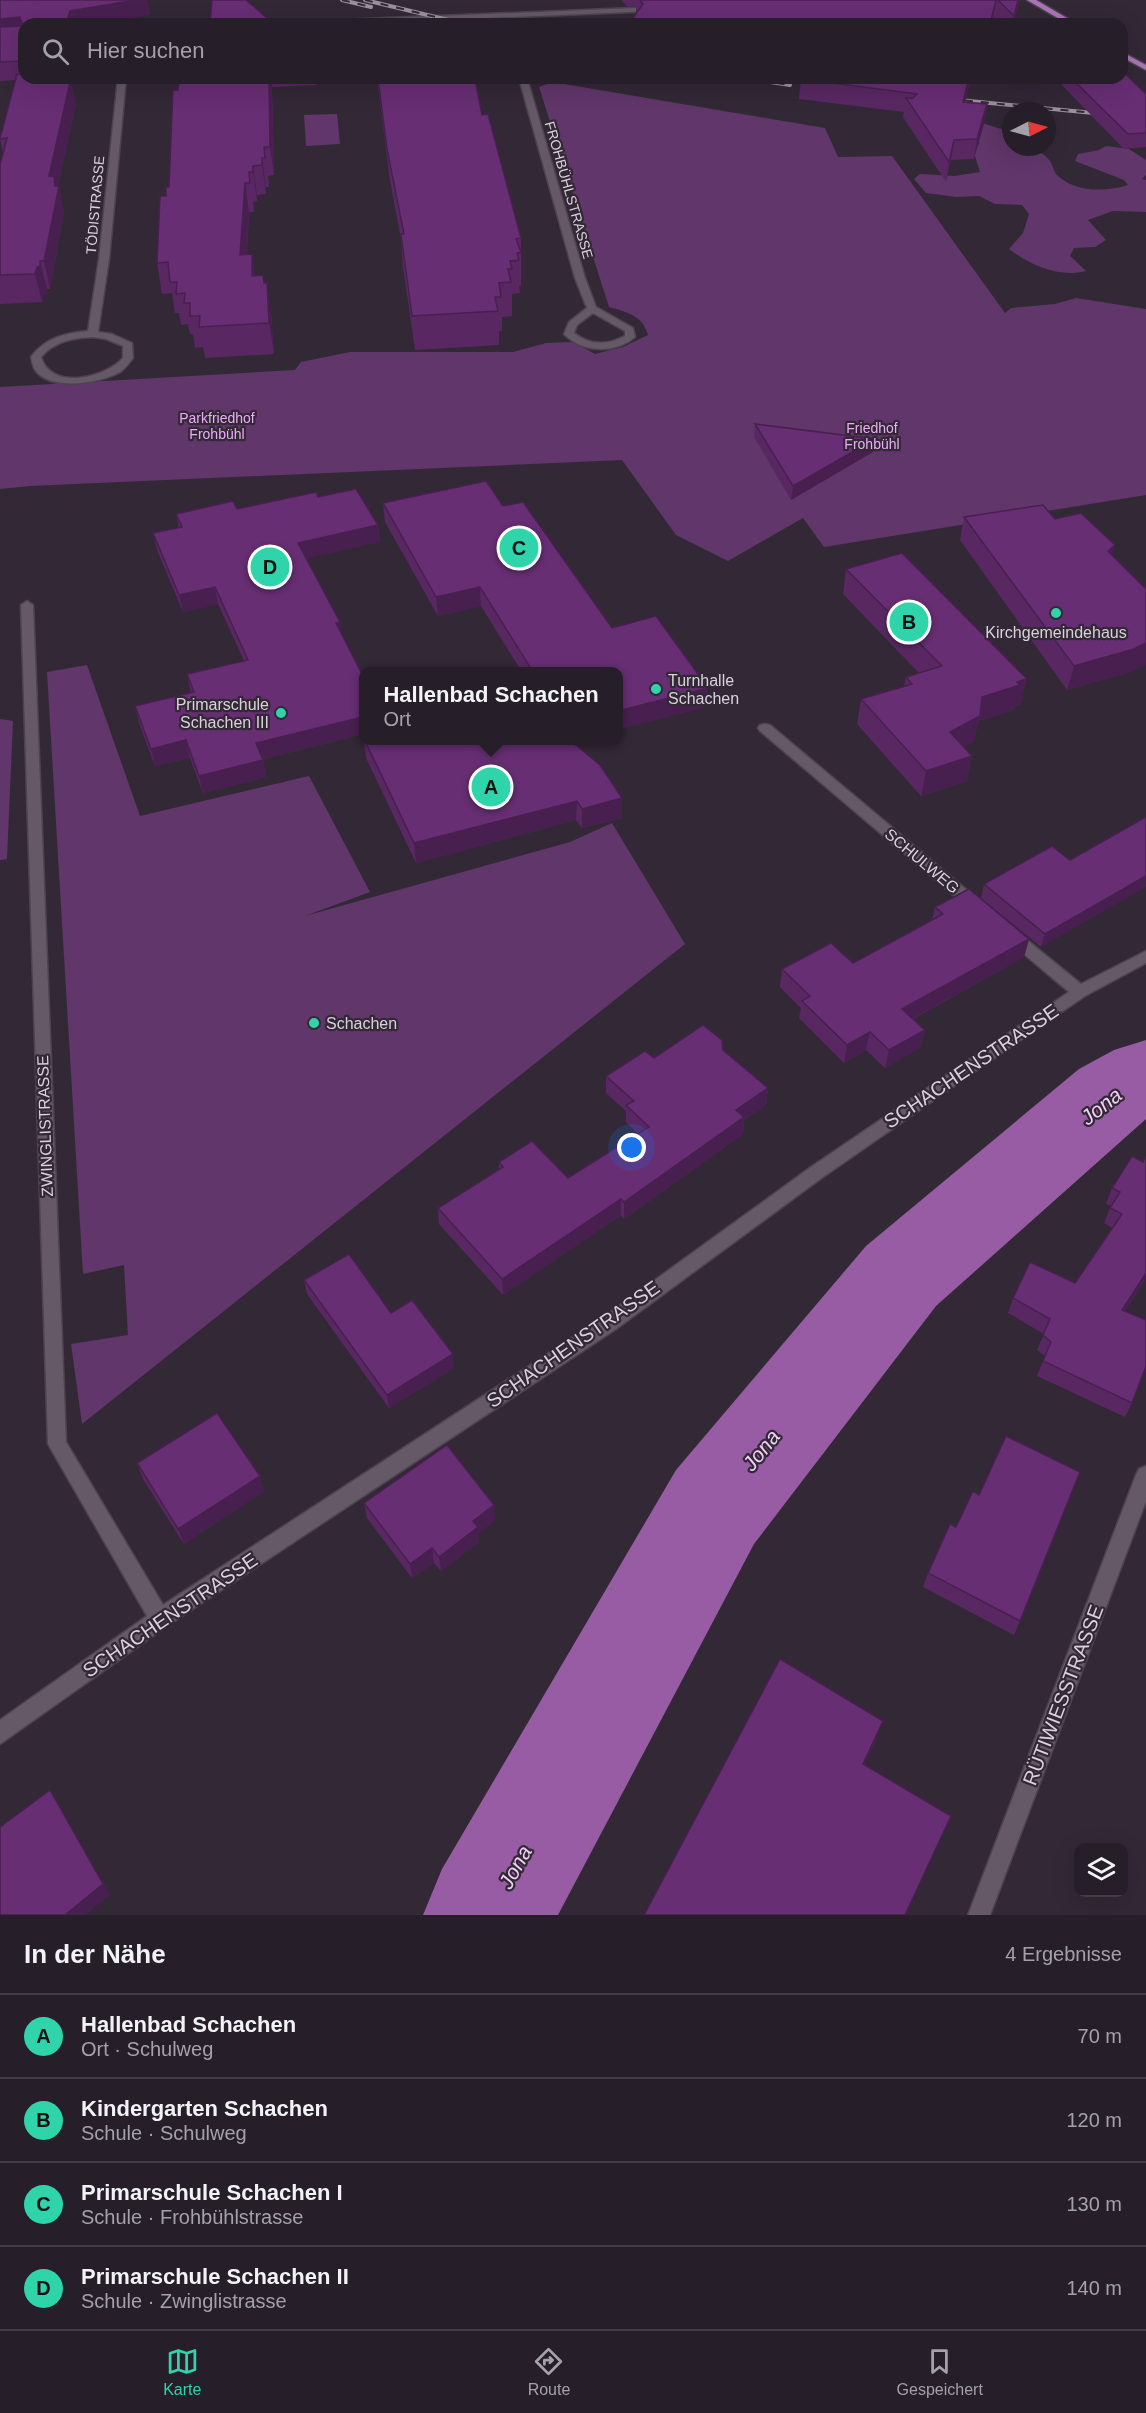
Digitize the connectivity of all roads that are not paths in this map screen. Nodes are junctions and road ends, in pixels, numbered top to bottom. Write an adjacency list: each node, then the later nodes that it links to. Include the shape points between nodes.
1 (1031, 0): 6 (main road)
2 (567, 2): 4 (street)
3 (663, 9): 4 (street)
4 (572, 12): 5 (street)
5 (432, 18)
6 (1062, 18)
7 (1128, 58): 8 (main road)
8 (1146, 68)
9 (121, 84): 12 (street, TÖDISTRASSE)
10 (525, 84): 11 (street, FROHBÜHLSTRASSE)
11 (592, 309): 11 (street, via 630,330 630,337 603,346 576,341 569,334 572,324)
12 (93, 334): 12 (street, via 51,343 36,357 35,364 48,376 86,380 108,374 128,360 128,345)
13 (27, 605): 20 (street, ZWINGLISTRASSE, via 57,1444)
14 (765, 728): 15 (street, SCHULWEG)
15 (987, 915)
16 (1004, 929): 18 (street)
17 (1146, 956): 18 (street, SCHACHENSTRASSE)
18 (1080, 992): 20 (street, SCHACHENSTRASSE, via 817,1172 610,1323)
19 (1146, 1475): 22 (street, RÜTIWIESSTRASSE)
20 (160, 1619): 21 (street, SCHACHENSTRASSE)
21 (0, 1733)
22 (979, 1915)

